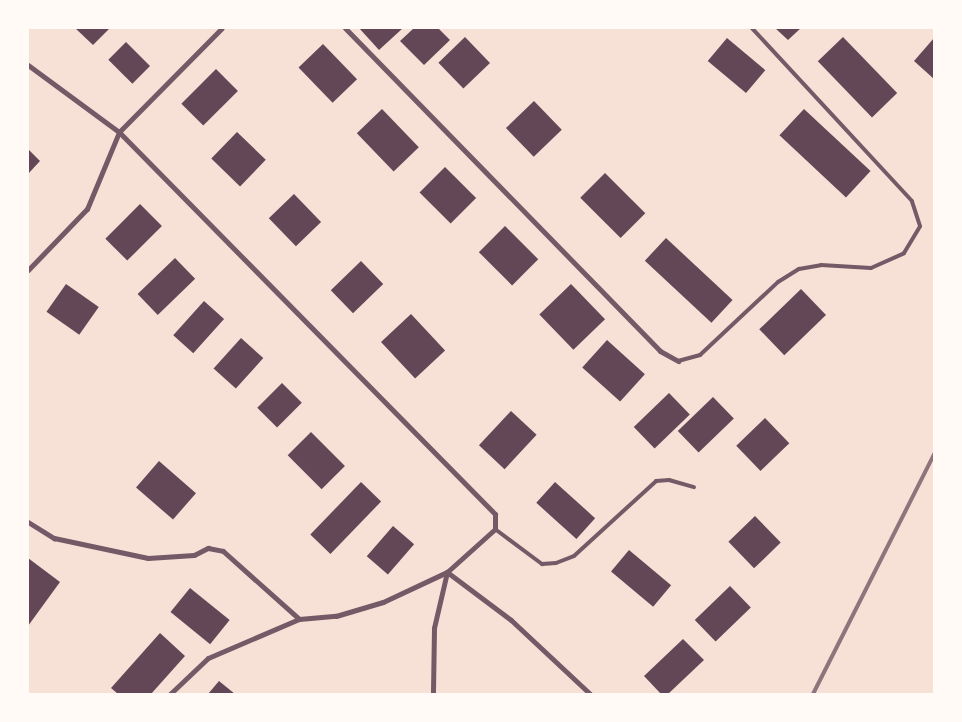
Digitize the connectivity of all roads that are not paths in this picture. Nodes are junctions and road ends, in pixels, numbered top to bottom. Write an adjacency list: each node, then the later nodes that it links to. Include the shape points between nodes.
1 (222, 28): 5 (street)
2 (345, 28): 7 (street, via 660,351)
3 (752, 28): 7 (lane, via 912,201 920,226 904,253 871,268 821,265 799,269 778,282 700,355)
4 (28, 66): 5 (street)
5 (119, 132): 6 (street, via 87,209); 10 (street, via 495,514)
6 (28, 270)
7 (678, 361)
8 (694, 487): 10 (lane, via 668,480 656,482 574,556 556,563 542,564)
9 (28, 524): 12 (street, via 54,538 148,558 194,555 208,548 224,551)
10 (495, 529): 11 (street)
11 (447, 572): 12 (street, via 383,602 336,616); 14 (street, via 434,628); 15 (street, via 511,620)
12 (299, 618): 13 (street, via 208,658)
13 (170, 694)
14 (433, 694)
15 (590, 694)

